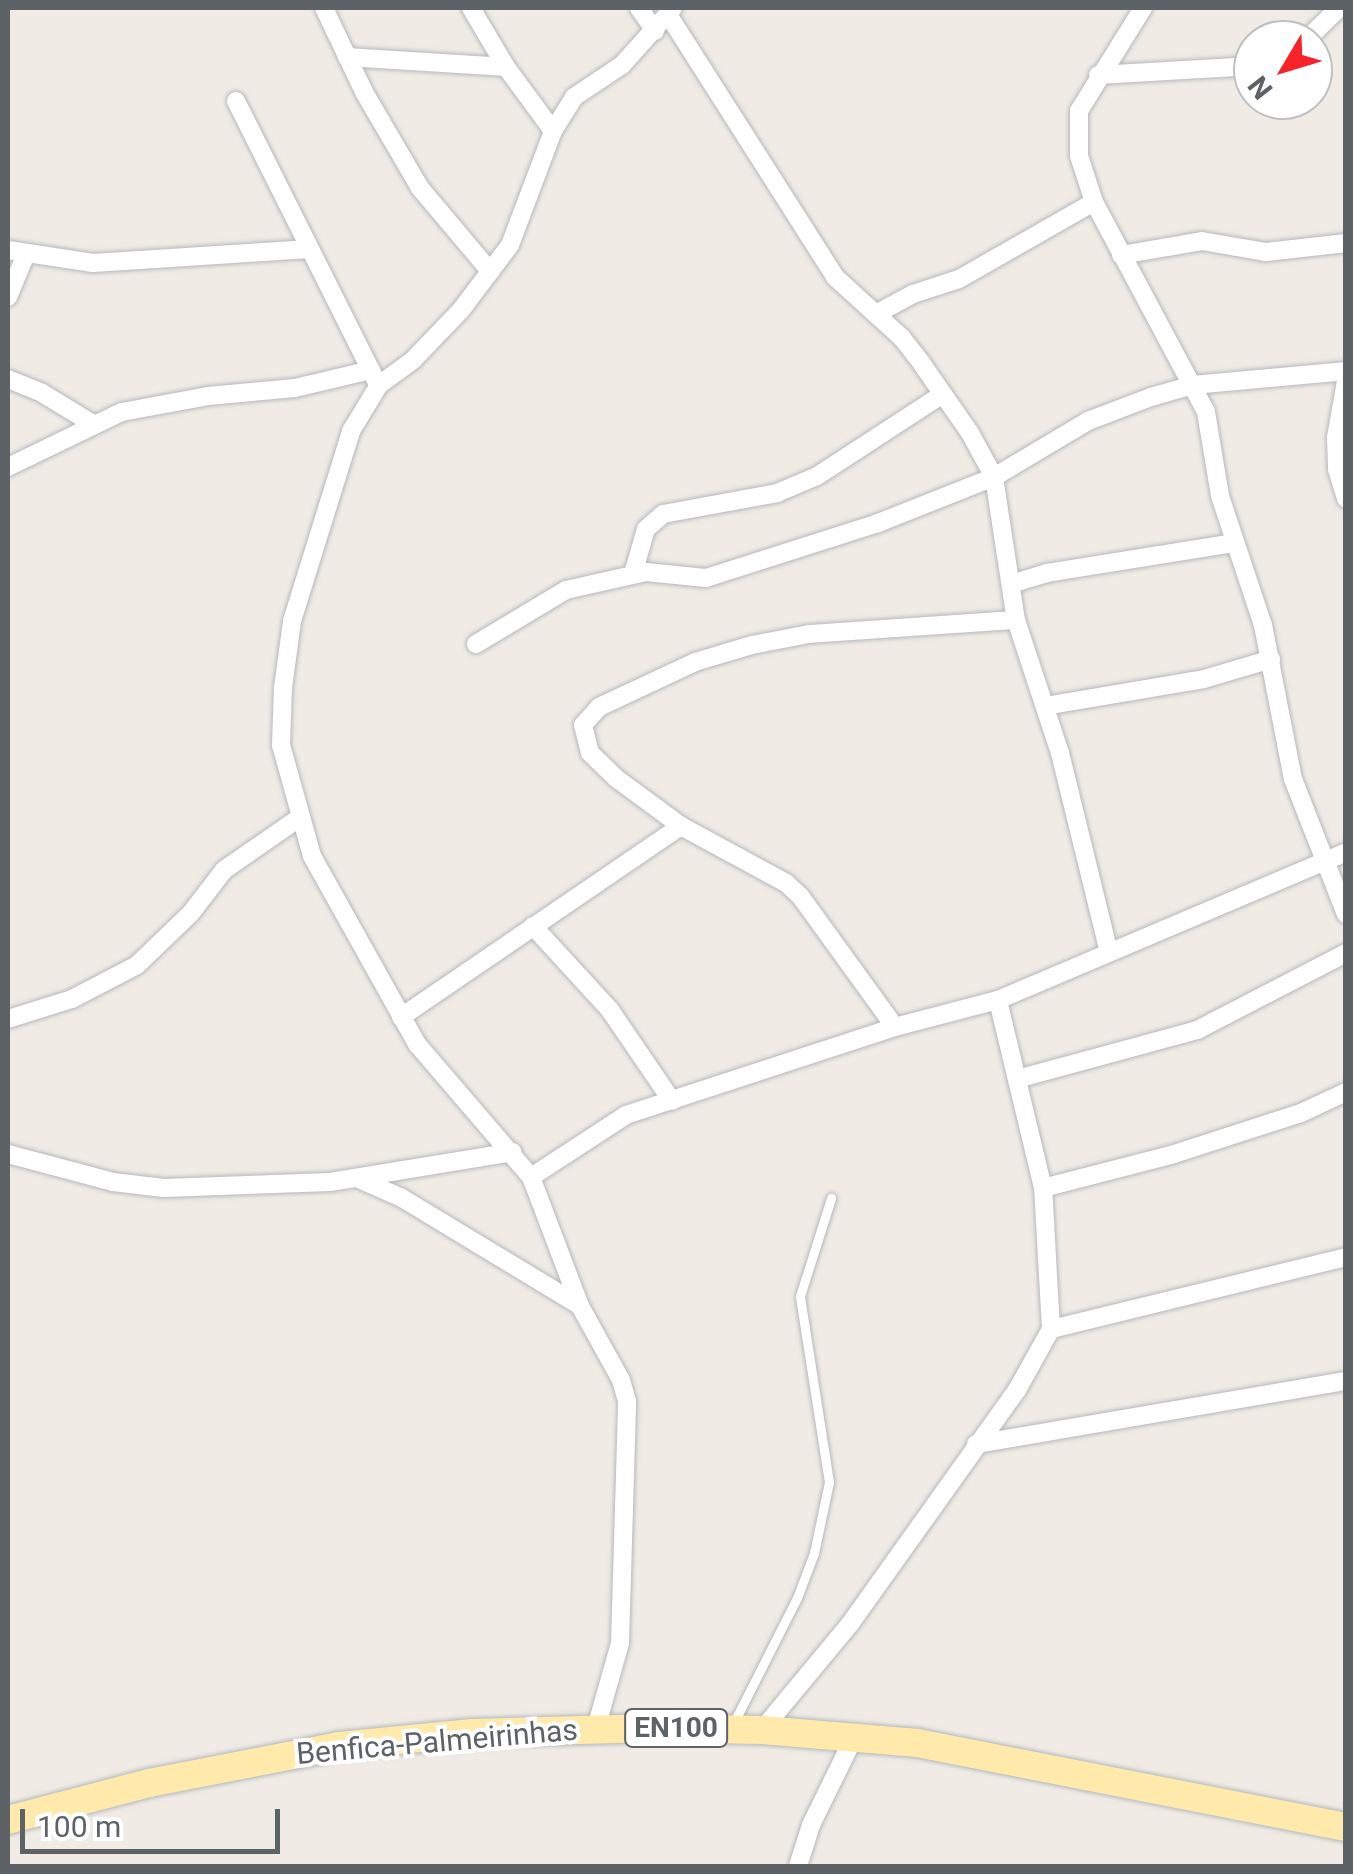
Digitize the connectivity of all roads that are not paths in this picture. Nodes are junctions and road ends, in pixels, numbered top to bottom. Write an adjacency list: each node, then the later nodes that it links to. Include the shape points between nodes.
1 (324, 8): 7 (street)
2 (471, 8): 8 (street)
3 (639, 8): 6 (street)
4 (1143, 8): 10 (street)
5 (671, 12): 6 (street); 20 (street, via 835,277)
6 (655, 30): 12 (street, via 622,65 574,97)
7 (348, 57): 8 (street); 18 (street, via 420,188)
8 (506, 67): 12 (street)
9 (1233, 67): 10 (street)
10 (1098, 75): 13 (street, via 1076,131)
11 (236, 102): 15 (street)
12 (553, 131): 18 (street, via 510,245)
13 (1094, 202): 17 (street); 20 (street, via 959,279)
14 (1346, 243): 17 (street, via 1266,252 1202,241)
15 (310, 249): 16 (street, via 93,262); 22 (street)
16 (17, 252): 19 (street)
17 (1121, 256): 25 (street)
18 (490, 271): 22 (street, via 425,348)
19 (8, 297)
20 (876, 314): 26 (street)
21 (1346, 371): 25 (street)
22 (375, 377): 27 (street, via 208,396); 38 (street, via 351,430 292,621 282,745)
23 (8, 379): 27 (street)
24 (1346, 380): 30 (street, via 1336,438)
25 (1193, 385): 29 (street, via 1088,421); 31 (street, via 1206,412)
26 (943, 394): 29 (street); 32 (street, via 817,476 777,493 662,514 646,530)
27 (93, 424): 28 (street)
28 (8, 467)
29 (994, 478): 32 (street, via 722,574); 33 (street)
30 (1346, 499)
31 (1234, 543): 33 (street); 36 (street)
32 (633, 574): 35 (street, via 566,590)
33 (1011, 584): 34 (street)
34 (1016, 620): 37 (street); 39 (street, via 809,634 752,645 696,662 599,707 583,725 590,753)
35 (476, 644)
36 (1271, 659): 37 (street, via 1204,679); 41 (street, via 1292,779)
37 (1045, 706): 44 (street)
38 (300, 818): 47 (street, via 312,856); 48 (street, via 224,870 137,965 72,998)
39 (681, 826): 43 (street); 49 (street, via 786,883)
40 (1346, 852): 41 (street)
41 (1322, 860): 42 (street); 44 (street)
42 (1346, 914)
43 (532, 926): 47 (street); 52 (street, via 610,1010)
44 (1109, 952): 46 (street)
45 (1346, 953): 50 (street, via 1197,1030)
46 (998, 1000): 49 (street); 50 (street)
47 (401, 1017): 53 (street, via 437,1070)
48 (8, 1019)
49 (895, 1027): 52 (street)
50 (1017, 1078): 57 (street)
51 (1346, 1092): 57 (street, via 1300,1114 1174,1154)
52 (672, 1100): 55 (street, via 594,1131)
53 (513, 1152): 55 (street); 56 (street)
54 (8, 1154): 56 (street, via 164,1188)
55 (531, 1177): 60 (street)
56 (358, 1178): 60 (street)
57 (1043, 1188): 61 (street)
58 (831, 1198): 65 (lane, via 800,1296 829,1482 797,1598)
59 (1346, 1257): 61 (street)
60 (580, 1306): 64 (street, via 627,1401 620,1643)
61 (1051, 1328): 63 (street, via 1017,1390)
62 (1346, 1381): 63 (street)
63 (976, 1444): 66 (street, via 850,1624)
64 (596, 1728): 65 (main road, Benfica-Palmeirinhas / EN100); 68 (main road, Benfica-Palmeirinhas / EN100, via 339,1746 149,1783)
65 (731, 1728): 66 (main road, Benfica-Palmeirinhas / EN100)
66 (762, 1730): 67 (main road, Benfica-Palmeirinhas / EN100)
67 (855, 1735): 69 (main road, Benfica-Palmeirinhas / EN100); 70 (street)
68 (8, 1820)
69 (1346, 1827)
70 (798, 1866)

